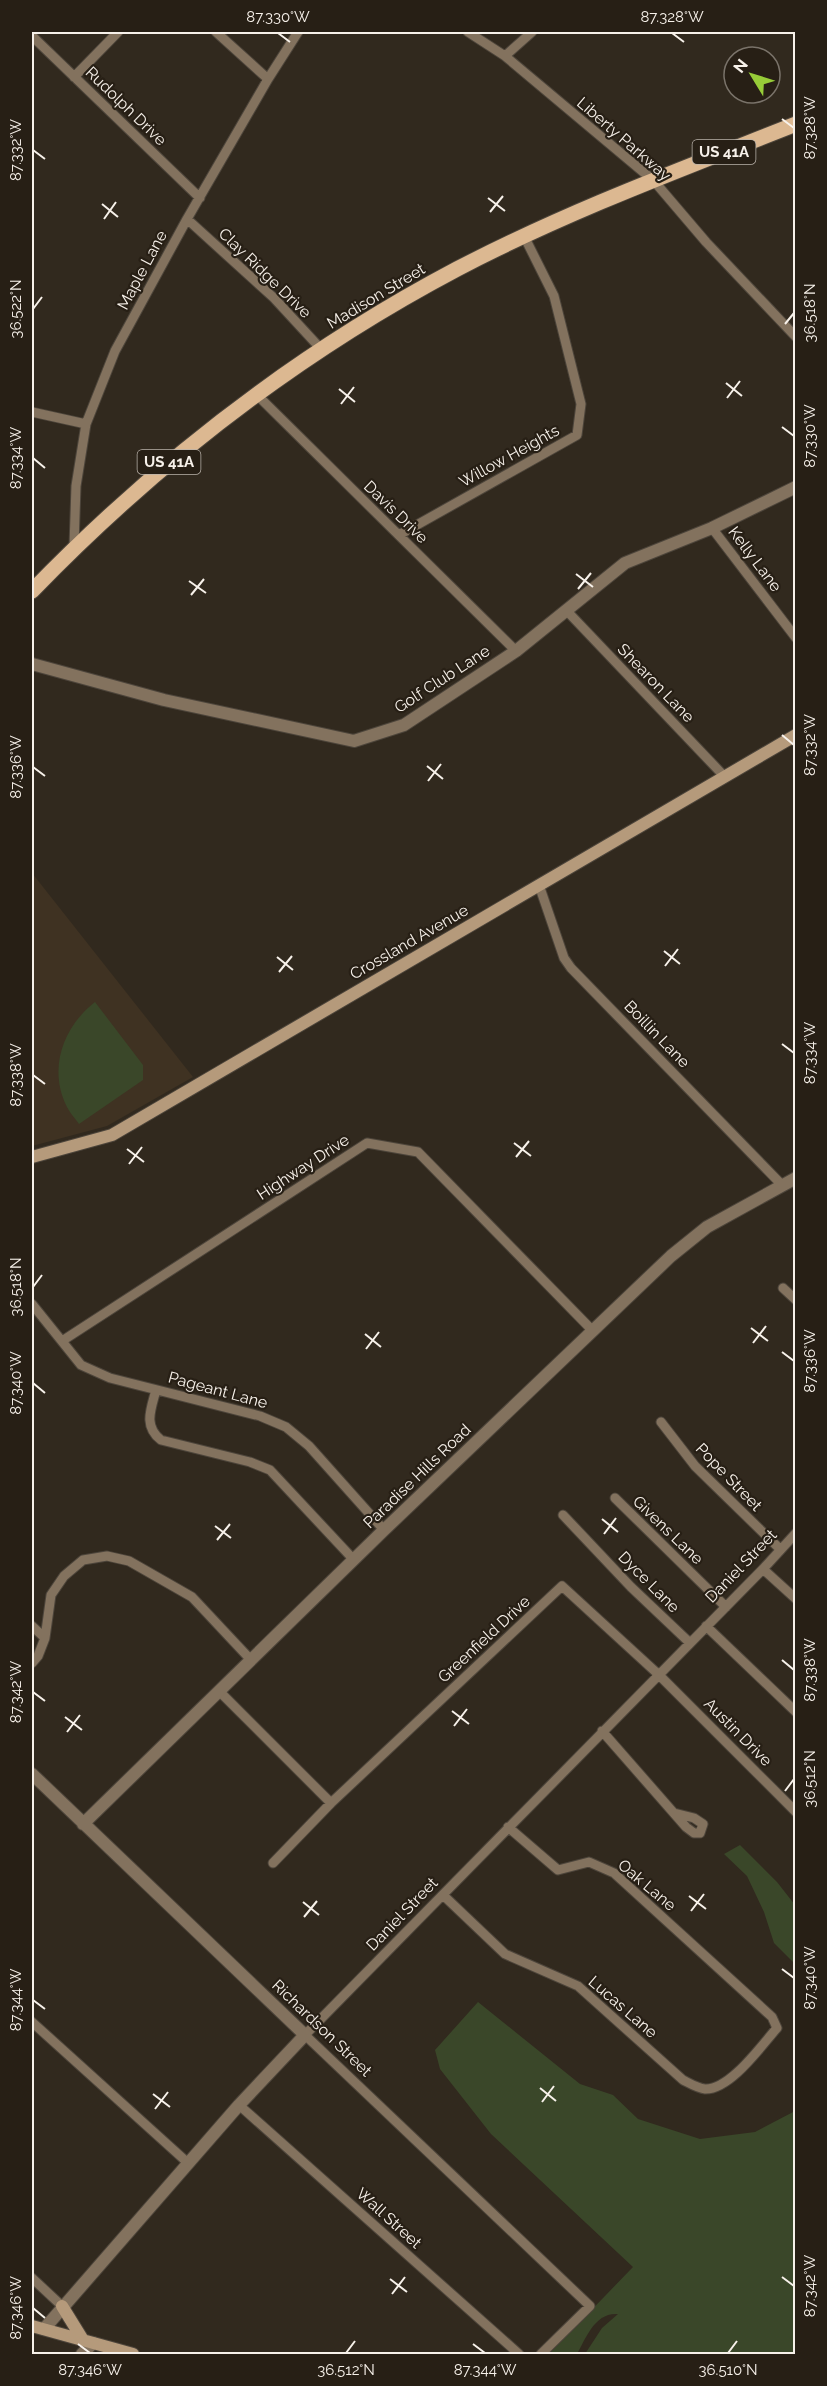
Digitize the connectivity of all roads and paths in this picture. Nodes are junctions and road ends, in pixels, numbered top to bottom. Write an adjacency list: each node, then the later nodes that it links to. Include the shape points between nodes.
1 (118, 32): 8 (street)
2 (216, 32): 9 (street)
3 (298, 32): 9 (street, Maple Lane)
4 (468, 32): 7 (street, Liberty Parkway)
5 (532, 32): 7 (street)
6 (32, 36): 8 (street, Rudolph Drive)
7 (505, 56): 11 (street, Liberty Parkway)
8 (74, 77): 12 (street, Rudolph Drive)
9 (268, 80): 12 (street, Maple Lane)
10 (795, 124): 11 (main road, Madison Street / US 41A)
11 (654, 181): 14 (main road, Madison Street / US 41A); 15 (street, Liberty Parkway)
12 (200, 198): 13 (street, Maple Lane)
13 (187, 219): 16 (street, Clay Ridge Drive, via 274,298); 19 (street, Maple Lane, via 115,351)
14 (524, 236): 16 (main road, Madison Street / US 41A, via 421,289); 22 (street, Willow Heights, via 554,296 581,404 577,435)
15 (795, 337)
16 (321, 349): 17 (main road, Madison Street / US 41A)
17 (256, 394): 22 (street, Davis Drive); 23 (main road, Madison Street / US 41A, via 178,454)
18 (32, 412): 19 (street)
19 (86, 424): 23 (street, Maple Lane, via 76,486)
20 (795, 487): 21 (street, Golf Club Lane)
21 (712, 528): 25 (street, Golf Club Lane, via 625,563); 26 (street, Kelly Lane)
22 (399, 535): 27 (street, Davis Drive)
23 (74, 546): 24 (main road, Madison Street / US 41A)
24 (32, 591)
25 (566, 610): 27 (street, Golf Club Lane); 30 (street, Shearon Lane)
26 (795, 638)
27 (516, 651): 28 (street, Golf Club Lane, via 404,725 354,741 164,700)
28 (32, 664)
29 (795, 735): 30 (main road, Crossland Avenue)
30 (724, 776): 31 (main road, Crossland Avenue)
31 (539, 885): 32 (main road, Crossland Avenue, via 112,1135); 34 (street, Boillin Lane, via 571,968)
32 (32, 1157)
33 (795, 1178): 34 (street, Paradise Hills Road)
34 (782, 1185): 38 (street, Paradise Hills Road, via 706,1227)
35 (783, 1288): 36 (street)
36 (795, 1300)
37 (32, 1304): 39 (street, Pageant Lane)
38 (592, 1330): 39 (street, Highway Drive, via 418,1152 367,1143); 44 (street, Paradise Hills Road)
39 (62, 1341): 40 (street, Pageant Lane, via 90,1371)
40 (156, 1390): 44 (street, Pageant Lane, via 260,1416 286,1427 309,1446); 47 (street, via 149,1419 154,1434 161,1440 270,1470)
41 (660, 1422): 46 (street, Pope Street, via 695,1466)
42 (615, 1498): 50 (street, Givens Lane)
43 (563, 1515): 54 (street, Dyce Lane)
44 (384, 1530): 47 (street, Paradise Hills Road)
45 (795, 1533): 46 (street, Daniel Street)
46 (780, 1549): 48 (street, Daniel Street)
47 (354, 1560): 55 (street, Paradise Hills Road)
48 (763, 1569): 49 (street); 50 (street, Daniel Street)
49 (795, 1599)
50 (726, 1607): 52 (street, Daniel Street)
51 (32, 1626): 53 (street)
52 (706, 1626): 54 (street, Daniel Street); 59 (street)
53 (45, 1638): 55 (street, via 51,1595 64,1576 83,1560 107,1556 129,1561 192,1597); 56 (street)
54 (690, 1643): 57 (street, Daniel Street)
55 (251, 1660): 58 (street, Paradise Hills Road)
56 (32, 1663)
57 (658, 1674): 60 (street, Daniel Street); 62 (street, Greenfield Drive, via 562,1586); 63 (street, Austin Drive)
58 (219, 1691): 62 (street); 65 (street, Paradise Hills Road)
59 (795, 1712)
60 (602, 1731): 64 (street); 66 (street, Daniel Street)
61 (32, 1774): 65 (street, Richardson Street)
62 (331, 1803): 67 (street, Greenfield Drive)
63 (795, 1812)
64 (674, 1813)
65 (83, 1824): 71 (street, Richardson Street)
66 (508, 1827): 68 (street, Daniel Street); 70 (street, Oak Lane, via 558,1870 589,1862 614,1873 772,2018)
67 (273, 1863)
68 (443, 1895): 70 (street, Lucas Lane, via 505,1954 578,1986 683,2080 696,2086 718,2086 730,2078); 71 (street, Daniel Street)
69 (32, 2022): 73 (street)
70 (777, 2028)
71 (304, 2035): 72 (street, Daniel Street); 81 (street, Richardson Street, via 590,2306)
72 (239, 2105): 73 (street, Daniel Street); 80 (street, Wall Street)
73 (188, 2163): 75 (street, Daniel Street)
74 (32, 2278): 75 (street)
75 (62, 2306): 76 (street, Daniel Street); 77 (main road)
76 (38, 2328): 77 (main road)
77 (88, 2341): 78 (street); 79 (main road)
78 (82, 2355)
79 (133, 2355)
80 (519, 2355)
81 (541, 2355)

